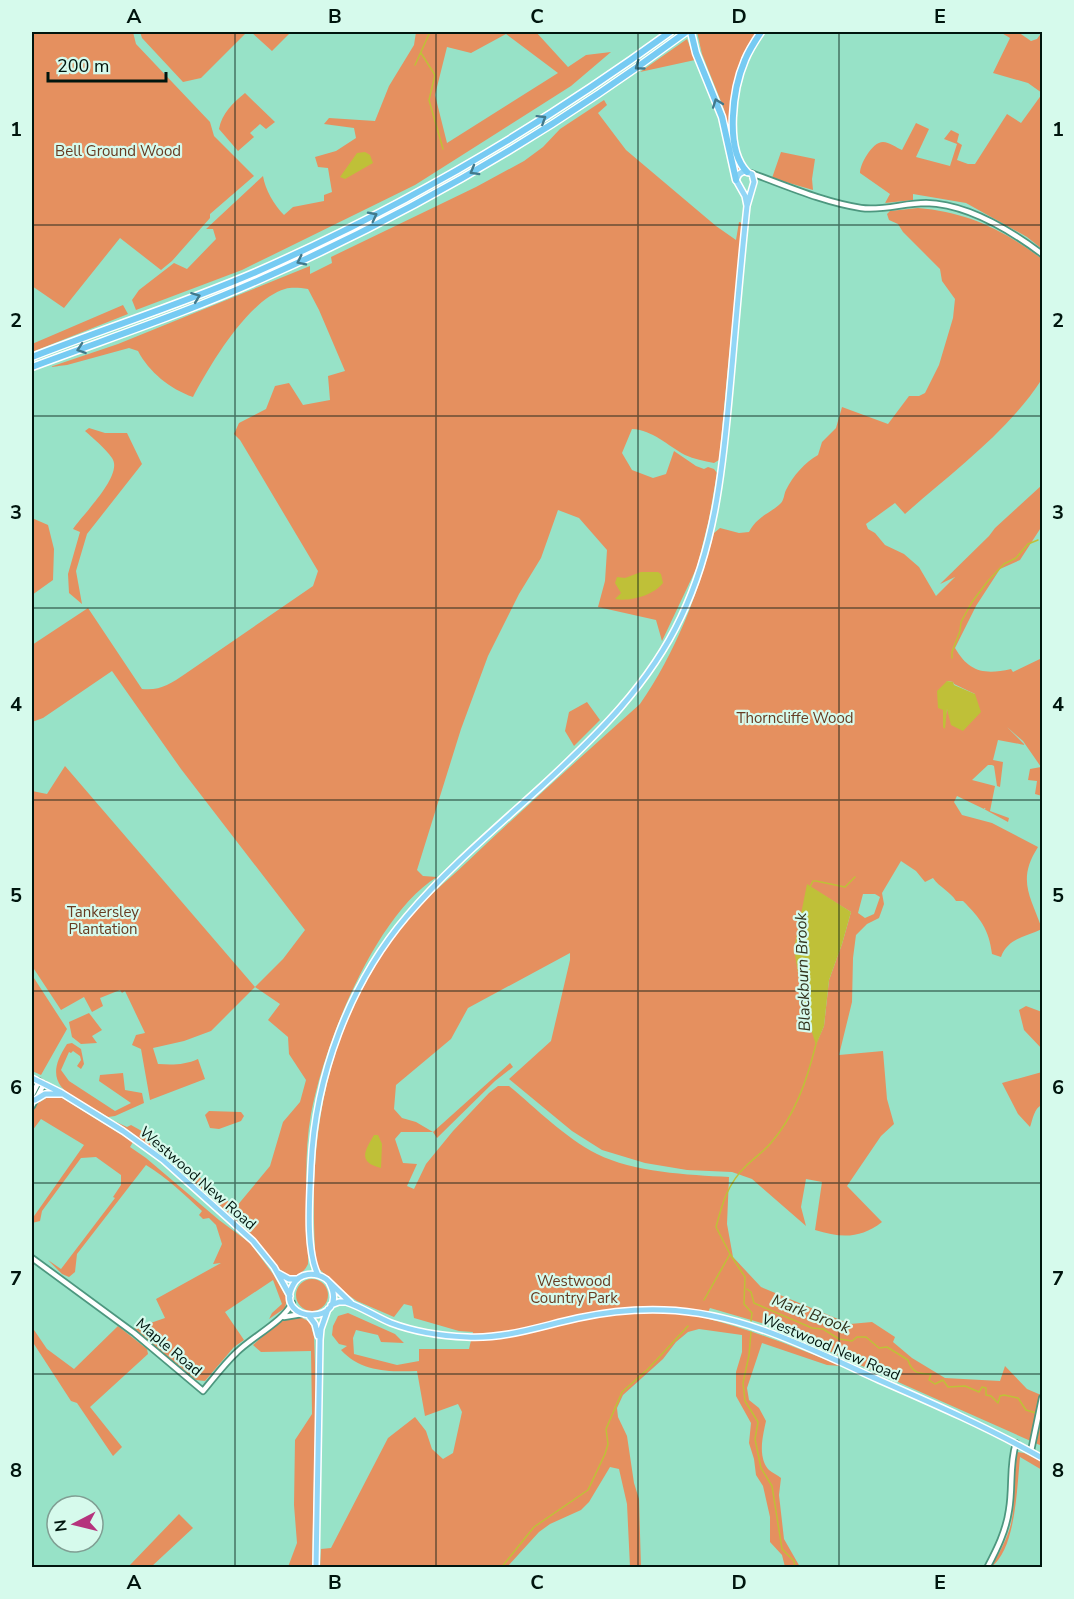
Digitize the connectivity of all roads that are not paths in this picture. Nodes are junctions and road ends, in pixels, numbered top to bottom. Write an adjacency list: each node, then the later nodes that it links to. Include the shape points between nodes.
1 (670, 32): 12 (highway, one-way to 1, via 273,264 408,198 545,118)
2 (686, 32): 13 (highway, one-way to 13, via 571,112 422,201 264,279)
3 (691, 32): 6 (highway, one-way to 3, via 722,117)
4 (761, 32): 5 (highway, via 744,62 734,108 737,153)
5 (749, 172): 6 (highway, via 739,174); 7 (street); 8 (highway)
6 (736, 180): 9 (highway)
7 (768, 180): 8 (street); 11 (street, via 863,208 925,203 956,208 1004,229)
8 (753, 185): 9 (highway); 10 (highway)
9 (741, 188): 10 (highway)
10 (747, 206): 19 (highway, via 723,468 712,531 692,593 668,644 623,706 407,916 369,971 337,1038 317,1113 312,1150)
11 (1042, 254)
12 (32, 357)
13 (32, 367)
14 (32, 1078): 15 (highway, Westwood New Road)
15 (41, 1083): 16 (highway, Westwood New Road); 17 (street)
16 (61, 1093): 17 (highway); 20 (highway, Westwood New Road, via 154,1153 242,1230)
17 (33, 1100)
18 (32, 1257): 30 (street, Maple Road, via 134,1333 203,1391 235,1353)
19 (311, 1257): 21 (highway); 22 (highway)
20 (277, 1272): 23 (highway, via 289,1279); 25 (highway, Westwood New Road)
21 (305, 1275): 22 (highway); 23 (highway)
22 (318, 1275): 24 (highway)
23 (299, 1278): 25 (highway, via 292,1286)
24 (329, 1282): 26 (highway, Westwood New Road); 27 (highway, via 333,1293)
25 (291, 1300): 28 (highway); 30 (street, Maple Road)
26 (352, 1304): 27 (highway, Westwood New Road, via 342,1302); 33 (highway, Westwood New Road, via 405,1327 469,1337 523,1332 579,1318 638,1311 704,1314 805,1347)
27 (329, 1307): 29 (highway); 31 (highway)
28 (302, 1314): 29 (highway); 30 (street, Maple Road)
29 (309, 1316): 31 (highway)
30 (282, 1317)
31 (320, 1340): 36 (highway)
32 (1042, 1398): 34 (street)
33 (1016, 1443): 34 (highway, Westwood New Road); 37 (street, via 1006,1526)
34 (1031, 1451): 35 (highway, Westwood New Road)
35 (1042, 1458)
36 (316, 1568)
37 (987, 1568)

